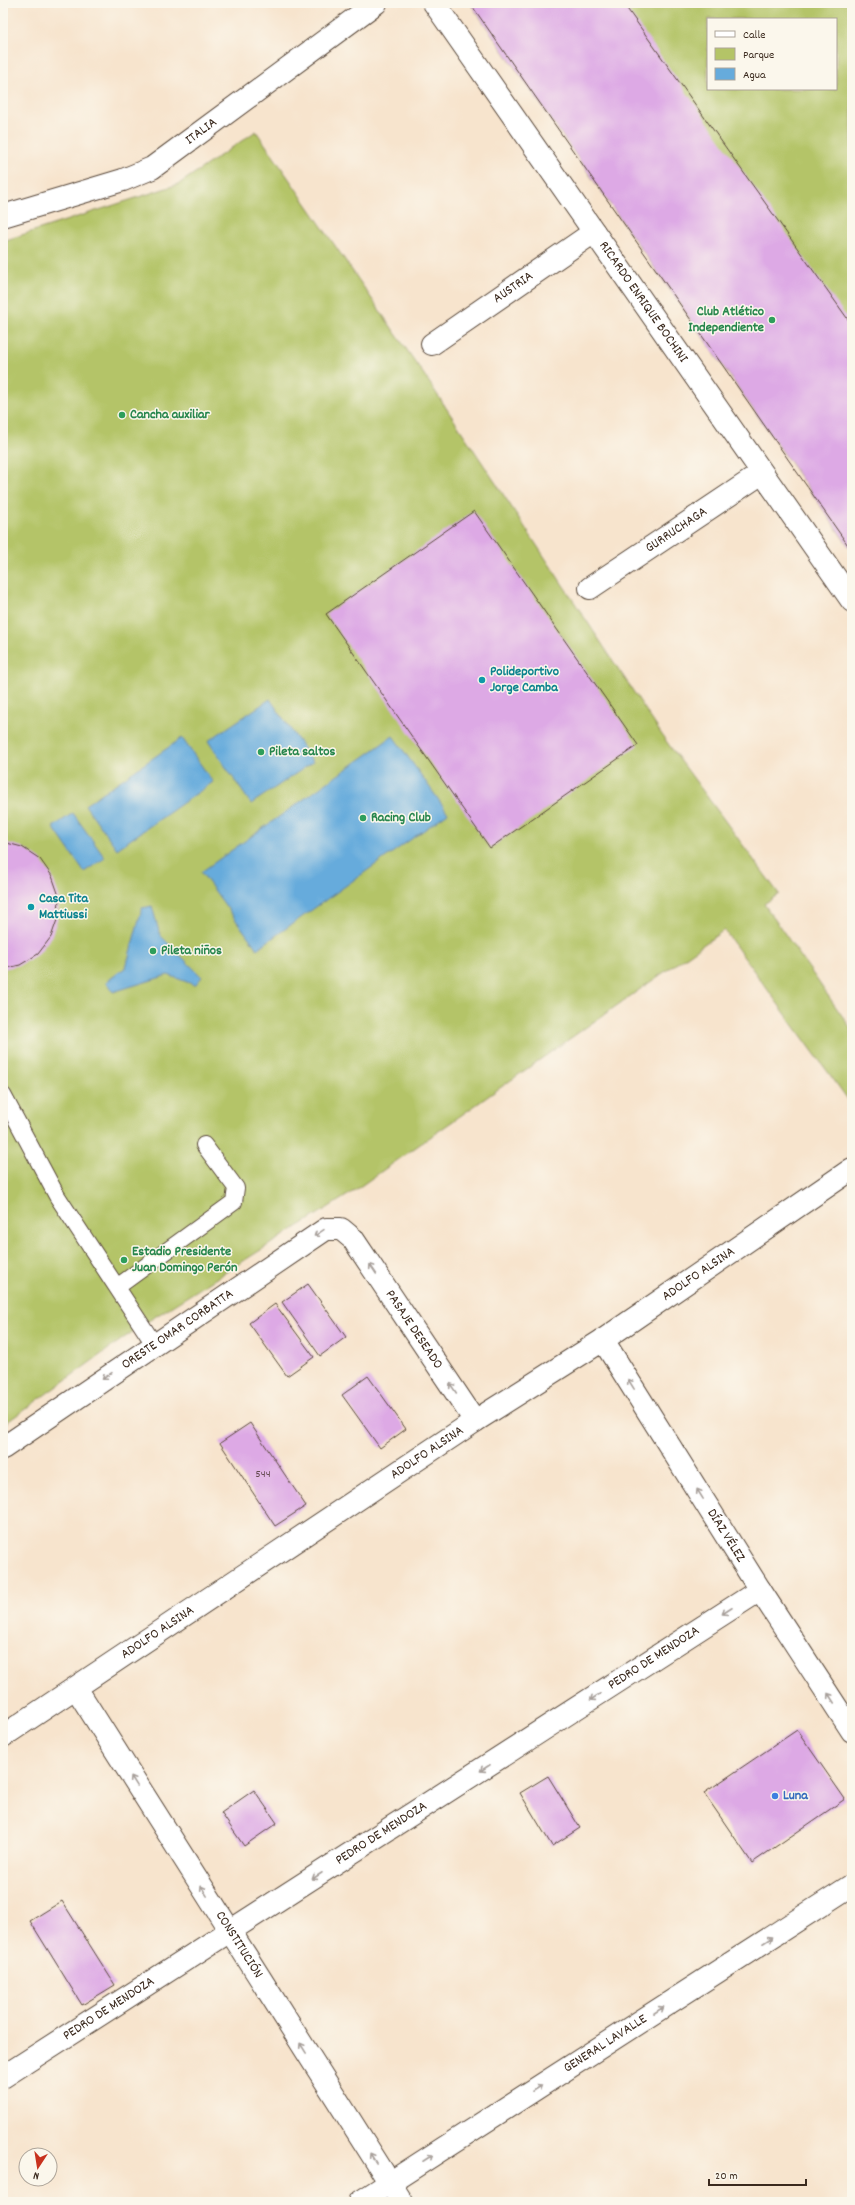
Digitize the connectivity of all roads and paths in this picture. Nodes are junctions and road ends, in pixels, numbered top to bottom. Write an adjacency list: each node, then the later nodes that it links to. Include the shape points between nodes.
1 (376, 3): 3 (street, ITALIA, via 152,168 123,180)
2 (434, 3): 4 (street, RICARDO ENRIQUE BOCHINI)
3 (3, 216)
4 (594, 232): 5 (street, AUSTRIA); 6 (street, RICARDO ENRIQUE BOCHINI)
5 (432, 344)
6 (762, 473): 7 (street, GURRUCHAGA); 8 (street, RICARDO ENRIQUE BOCHINI)
7 (590, 588)
8 (852, 601)
9 (3, 1095): 13 (lane, via 57,1196)
10 (204, 1145): 13 (lane, via 236,1188 234,1202)
11 (852, 1169): 14 (street, ADOLFO ALSINA)
12 (353, 1239): 15 (street, ORESTE OMAR CORBATTA, one-way to 15, via 341,1229 326,1229); 16 (street, PASAJE DESEADO, one-way to 12)
13 (117, 1287): 15 (lane)
14 (603, 1340): 16 (street, ADOLFO ALSINA); 18 (street, DÍAZ VÉLEZ, one-way to 14)
15 (154, 1344): 17 (street, ORESTE OMAR CORBATTA, one-way to 17)
16 (475, 1421): 19 (street, ADOLFO ALSINA)
17 (3, 1448)
18 (760, 1590): 20 (street, DÍAZ VÉLEZ, one-way to 18); 23 (street, PEDRO DE MENDOZA, one-way to 23)
19 (76, 1688): 21 (street, ADOLFO ALSINA); 23 (street, CONSTITUCIÓN, one-way to 19)
20 (852, 1731)
21 (3, 1736)
22 (852, 1886): 25 (street, GENERAL LAVALLE, one-way to 22)
23 (230, 1932): 24 (street, PEDRO DE MENDOZA); 25 (street, CONSTITUCIÓN, one-way to 23)
24 (3, 2077)
25 (390, 2183): 26 (street, GENERAL LAVALLE); 27 (street, CONSTITUCIÓN)
26 (360, 2202)
27 (402, 2202)

